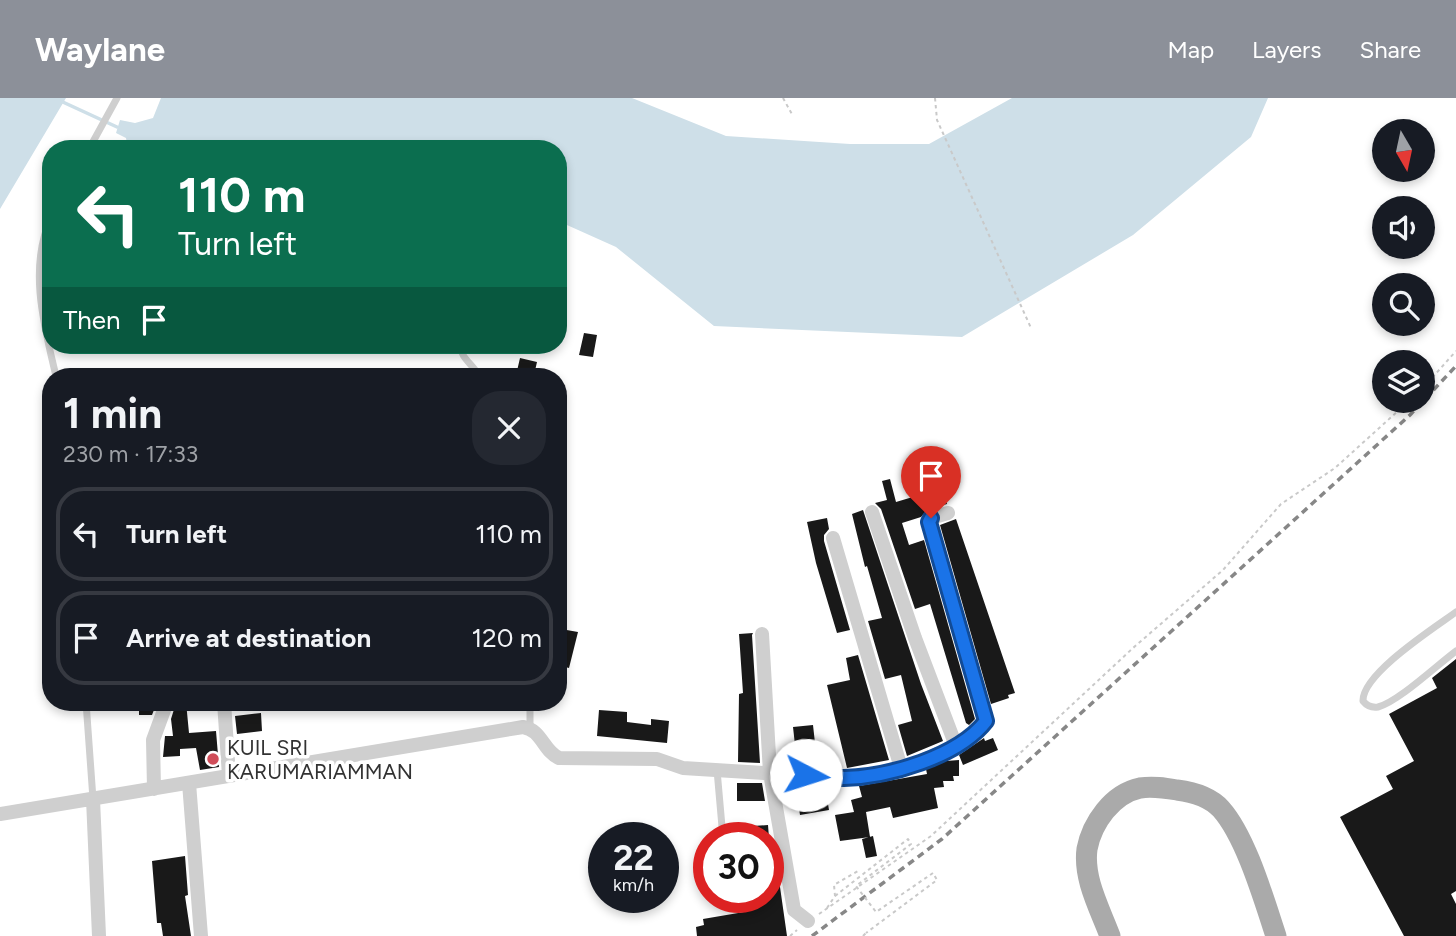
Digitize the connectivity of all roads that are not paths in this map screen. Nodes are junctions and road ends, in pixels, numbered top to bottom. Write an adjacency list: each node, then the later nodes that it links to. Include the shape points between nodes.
1 (117, 98): 2 (lane)
2 (94, 140)
3 (42, 244): 5 (lane)
4 (42, 285): 5 (lane)
5 (40, 288): 6 (lane)
6 (42, 302)
7 (462, 354): 8 (lane)
8 (474, 368)
9 (872, 512): 20 (street)
10 (948, 513): 20 (street, via 929,522 986,721)
11 (833, 538): 21 (street)
12 (1456, 612): 14 (lane, via 1370,680 1363,701 1369,707 1390,702)
13 (762, 634): 23 (street)
14 (1456, 651)
15 (87, 711): 27 (lane)
16 (164, 711): 26 (street, via 153,740)
17 (225, 711): 24 (street)
18 (530, 711): 19 (lane)
19 (530, 728): 22 (street, via 559,758 657,759 683,768); 24 (street)
20 (956, 746): 21 (street)
21 (901, 768): 23 (street, via 844,778)
22 (717, 769): 23 (street); 29 (lane)
23 (770, 773): 30 (street, via 794,910)
24 (229, 776): 25 (street)
25 (189, 783): 26 (street); 32 (street)
26 (154, 789): 27 (street)
27 (93, 799): 28 (street); 31 (street)
28 (0, 814)
29 (722, 822)
30 (808, 921)
31 (99, 936)
32 (201, 936)
33 (1110, 936): 34 (main road, via 1088,878 1092,829 1117,800 1138,789 1160,787 1196,794 1220,809 1254,869)
34 (1276, 936)

